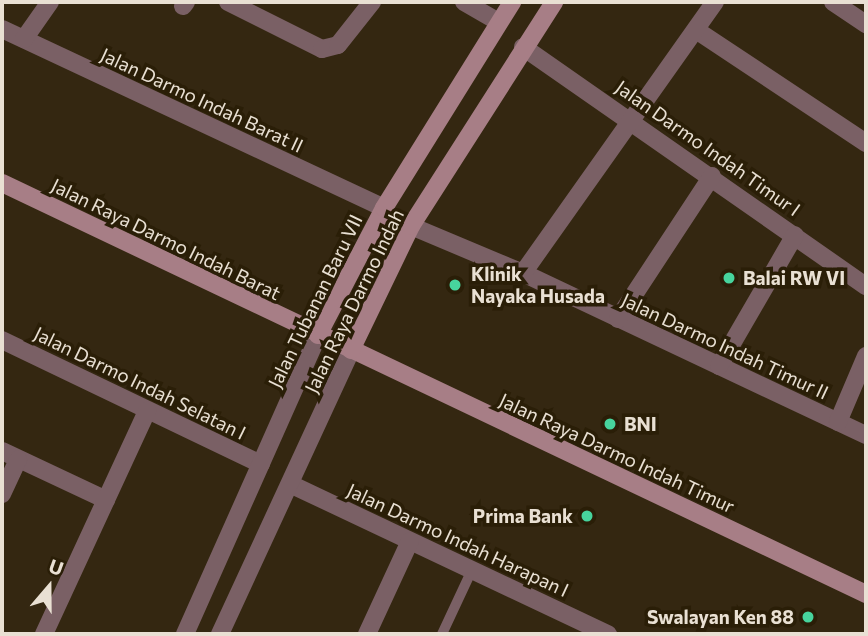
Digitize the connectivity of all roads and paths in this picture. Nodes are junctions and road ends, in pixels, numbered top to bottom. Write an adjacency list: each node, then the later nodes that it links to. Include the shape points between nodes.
1 (50, 2): 13 (street)
2 (228, 2): 3 (street, via 322,49 338,45)
3 (372, 2)
4 (464, 2): 9 (street)
5 (512, 2): 9 (street, Jalan Tubanan Baru VII)
6 (554, 2): 14 (street, Jalan Raya Darmo Indah)
7 (715, 2): 12 (street)
8 (833, 2): 10 (street)
9 (498, 22): 19 (street, Jalan Tubanan Baru VII)
10 (866, 24)
11 (2, 29): 13 (street, Jalan Darmo Indah Barat II)
12 (696, 30): 15 (street); 16 (street)
13 (24, 39): 19 (street, Jalan Darmo Indah Barat II)
14 (523, 47): 15 (street, Jalan Darmo Indah Timur I); 20 (street, Jalan Raya Darmo Indah)
15 (632, 120): 17 (street, Jalan Darmo Indah Timur I); 22 (street)
16 (866, 143)
17 (712, 176): 21 (street, Jalan Darmo Indah Timur I); 24 (street)
18 (2, 183): 25 (street, Jalan Raya Darmo Indah Barat)
19 (384, 208): 25 (street, Jalan Tubanan Baru VII)
20 (411, 226): 22 (street, Jalan Darmo Indah Timur II); 27 (street, Jalan Raya Darmo Indah)
21 (795, 235): 23 (street, Jalan Darmo Indah Timur I); 29 (street)
22 (523, 273): 24 (street, Jalan Darmo Indah Timur II)
23 (866, 286)
24 (618, 319): 29 (street, Jalan Darmo Indah Timur II)
25 (318, 335): 27 (street, Jalan Raya Darmo Indah Barat); 34 (street, Jalan Tubanan Baru VII)
26 (2, 340): 30 (street, Jalan Darmo Indah Selatan I)
27 (351, 350): 35 (street, Jalan Raya Darmo Indah); 40 (street, Jalan Raya Darmo Indah Timur)
28 (866, 356): 31 (street)
29 (719, 366): 31 (street, Jalan Darmo Indah Timur II)
30 (147, 411): 34 (street, Jalan Darmo Indah Selatan I); 37 (street)
31 (838, 422): 32 (street, Jalan Darmo Indah Timur II)
32 (866, 435)
33 (10, 455): 36 (street); 37 (street)
34 (261, 464): 42 (street, Jalan Tubanan Baru VII)
35 (290, 484): 38 (street, Jalan Darmo Indah Harapan I); 43 (street, Jalan Raya Darmo Indah)
36 (2, 494)
37 (106, 500): 41 (street)
38 (410, 541): 39 (street, Jalan Darmo Indah Harapan I); 44 (street)
39 (472, 570): 45 (lane); 46 (street, Jalan Darmo Indah Harapan I)
40 (866, 594)
41 (44, 634)
42 (185, 634)
43 (220, 634)
44 (367, 634)
45 (442, 634)
46 (608, 634)

